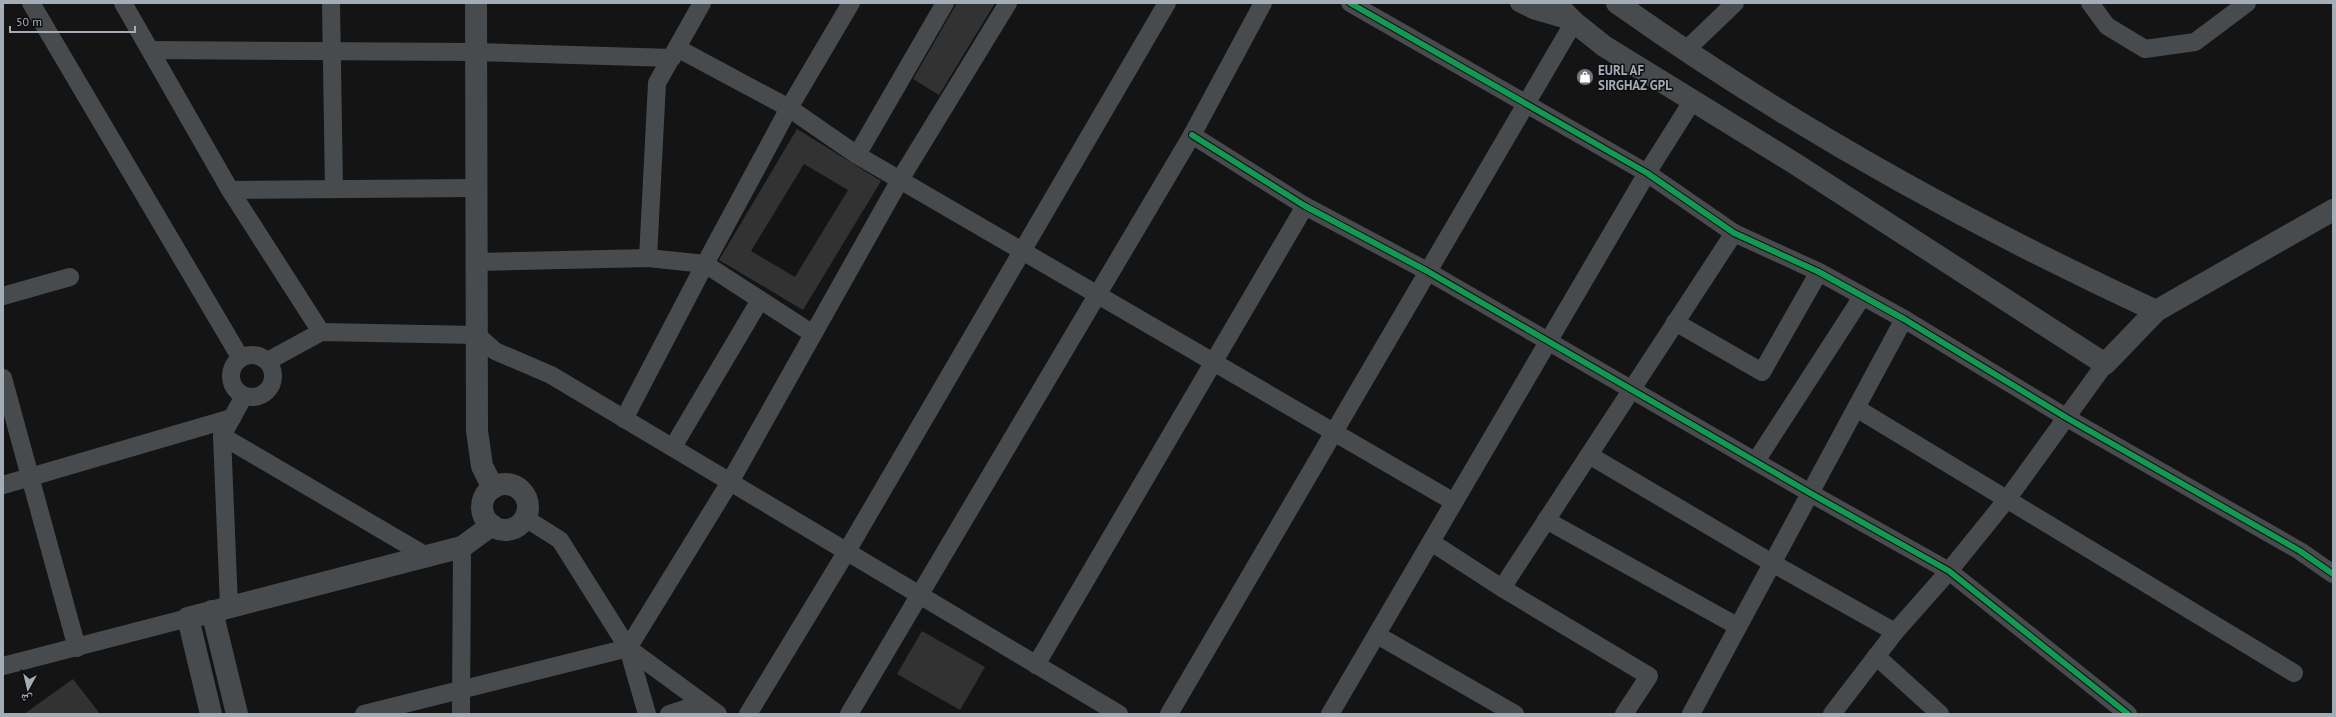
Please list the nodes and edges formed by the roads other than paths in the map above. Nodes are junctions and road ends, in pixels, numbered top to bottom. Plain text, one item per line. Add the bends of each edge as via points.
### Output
1 (31, 3) edge
2 (123, 3) edge
3 (331, 3) edge
4 (476, 3) edge
5 (702, 3) edge
6 (851, 3) edge
7 (945, 3) edge
8 (1008, 3) edge
9 (1167, 3) edge
10 (1263, 3) edge
11 (1350, 3) edge
12 (1519, 3) edge
13 (1556, 3) edge
14 (1617, 3) edge
15 (1735, 3) edge
16 (2090, 3) edge
17 (2247, 3) edge
18 (1574, 22) junction
19 (150, 50) junction
20 (332, 50) junction
21 (1685, 51) junction
22 (476, 52) junction
23 (674, 53) junction
24 (1693, 100) junction
25 (1525, 104) junction
26 (789, 108) junction
27 (1192, 135) junction
28 (857, 154) junction
29 (1647, 173) junction
30 (901, 178) junction
31 (477, 188) junction
32 (334, 189) junction
33 (230, 190) junction
34 (1305, 206) junction
35 (2333, 210) edge
36 (1734, 233) junction
37 (1023, 250) junction
38 (648, 258) junction
39 (477, 262) junction
40 (705, 264) junction
41 (1427, 271) junction
42 (1819, 272) junction
43 (70, 277) dead end
44 (1098, 294) junction
45 (3, 296) edge
46 (1862, 297) junction
47 (760, 300) junction
48 (2156, 311) junction
49 (1904, 318) junction
50 (1675, 322) junction
51 (321, 332) junction
52 (813, 334) junction
53 (477, 335) junction
54 (1548, 341) junction
55 (240, 357) junction
56 (268, 361) junction
57 (1214, 362) junction
58 (2105, 364) junction
59 (3, 378) edge
60 (1632, 388) junction
61 (244, 396) junction
62 (1856, 408) junction
63 (232, 418) junction
64 (2067, 418) junction
65 (624, 419) junction
66 (1334, 432) junction
67 (222, 436) junction
68 (673, 447) junction
69 (1589, 455) junction
70 (1756, 461) junction
71 (30, 477) junction
72 (730, 482) junction
73 (3, 485) edge
74 (493, 488) junction
75 (1810, 493) junction
76 (2008, 498) junction
77 (1454, 502) junction
78 (525, 518) junction
79 (1546, 520) junction
80 (492, 525) junction
81 (1431, 542) junction
82 (462, 547) junction
83 (847, 551) junction
84 (428, 557) junction
85 (1772, 563) junction
86 (1949, 571) junction
87 (2333, 574) edge
88 (1502, 588) junction
89 (920, 595) junction
90 (220, 609) junction
91 (188, 618) junction
92 (1737, 626) junction
93 (1895, 632) junction
94 (1377, 635) junction
95 (77, 648) junction
96 (628, 648) junction
97 (1876, 656) junction
98 (1036, 665) junction
99 (3, 666) edge
100 (2294, 673) dead end
101 (461, 689) junction
102 (703, 703) junction
103 (211, 714) edge
104 (237, 714) edge
105 (364, 714) edge
106 (461, 714) edge
107 (646, 714) edge
108 (669, 714) edge
109 (718, 714) edge
110 (748, 714) edge
111 (849, 714) edge
112 (1119, 714) edge
113 (1169, 714) edge
114 (1330, 714) edge
115 (1515, 714) edge
116 (1624, 714) edge
117 (1691, 714) edge
118 (1832, 714) edge
119 (1940, 714) edge
120 (2128, 714) edge

1 - 55 street
2 - 19 street
3 - 20 street
4 - 22 street
5 - 23 street
6 - 26 street
7 - 28 street
8 - 30 street
9 - 37 street
10 - 27 street
11 - 25 street
12 - 18 street via 1533,10
13 - 18 street
14 - 21 street
15 - 21 street
16 - 17 street via 2108,26 2145,48 2195,42
18 - 24 street via 1604,46
18 - 25 street
19 - 20 street
19 - 33 street
20 - 22 street
20 - 32 street
21 - 48 street via 1814,134 2084,278
22 - 23 street
22 - 31 street
23 - 26 street
23 - 38 street via 657,83
24 - 29 street
24 - 58 street
25 - 29 street
25 - 41 street
26 - 28 street
26 - 40 street
27 - 34 street
27 - 44 street
28 - 30 street
29 - 36 street
29 - 54 street
30 - 37 street
30 - 52 street
31 - 32 street
31 - 39 street
32 - 33 street
33 - 51 street
34 - 41 street
34 - 57 street
35 - 48 street
36 - 42 street
36 - 50 street
37 - 44 street
37 - 83 street
38 - 39 street
38 - 40 street
39 - 53 street
40 - 47 street
40 - 65 street
41 - 54 street
41 - 66 street
42 - 46 street
42 - 50 street via 1762,372
43 - 45 street
44 - 57 street
44 - 89 street
46 - 49 street
46 - 70 street
47 - 52 street
47 - 68 street
48 - 58 street
49 - 62 street
49 - 64 street
50 - 60 street
51 - 53 street
51 - 56 street
52 - 72 street
53 - 65 street via 495,351 552,375
53 - 74 street via 477,431 482,466
54 - 60 street
54 - 77 street
55 - 56 street via 255,354
55 - 61 street via 232,368 231,381
56 - 61 street via 273,374 269,388 258,396
57 - 66 street
57 - 98 street
58 - 64 street
59 - 71 street
60 - 69 street
60 - 70 street
61 - 63 street
62 - 75 street
62 - 76 street
63 - 67 street
63 - 71 street
64 - 76 street
64 - 87 street via 2300,551
65 - 68 street
66 - 77 street
66 - 113 street
67 - 84 street
67 - 90 street
68 - 72 street
69 - 79 street
69 - 85 street
70 - 75 street
71 - 73 street
71 - 95 street
72 - 83 street
72 - 96 street
74 - 78 street via 507,484 520,490 527,503
74 - 80 street via 482,506 486,520
75 - 85 street
75 - 86 street
76 - 86 street
76 - 100 street
77 - 81 street
78 - 80 street via 514,528 506,530
78 - 96 street via 560,540
79 - 88 street
79 - 92 street
80 - 82 street
81 - 88 street
81 - 94 street
82 - 84 street
82 - 101 street
83 - 89 street
83 - 110 street
84 - 90 street
85 - 92 street
85 - 93 street
86 - 93 street
86 - 120 street
88 - 116 street via 1649,676
89 - 98 street
89 - 111 street
90 - 91 street
90 - 104 street
91 - 95 street
91 - 103 street
92 - 117 street
93 - 97 street
94 - 114 street
94 - 115 street
95 - 99 street
96 - 101 street
96 - 102 street
96 - 107 street
97 - 118 street
97 - 119 street
98 - 112 street
101 - 105 street
101 - 106 street
102 - 108 street
102 - 109 street

